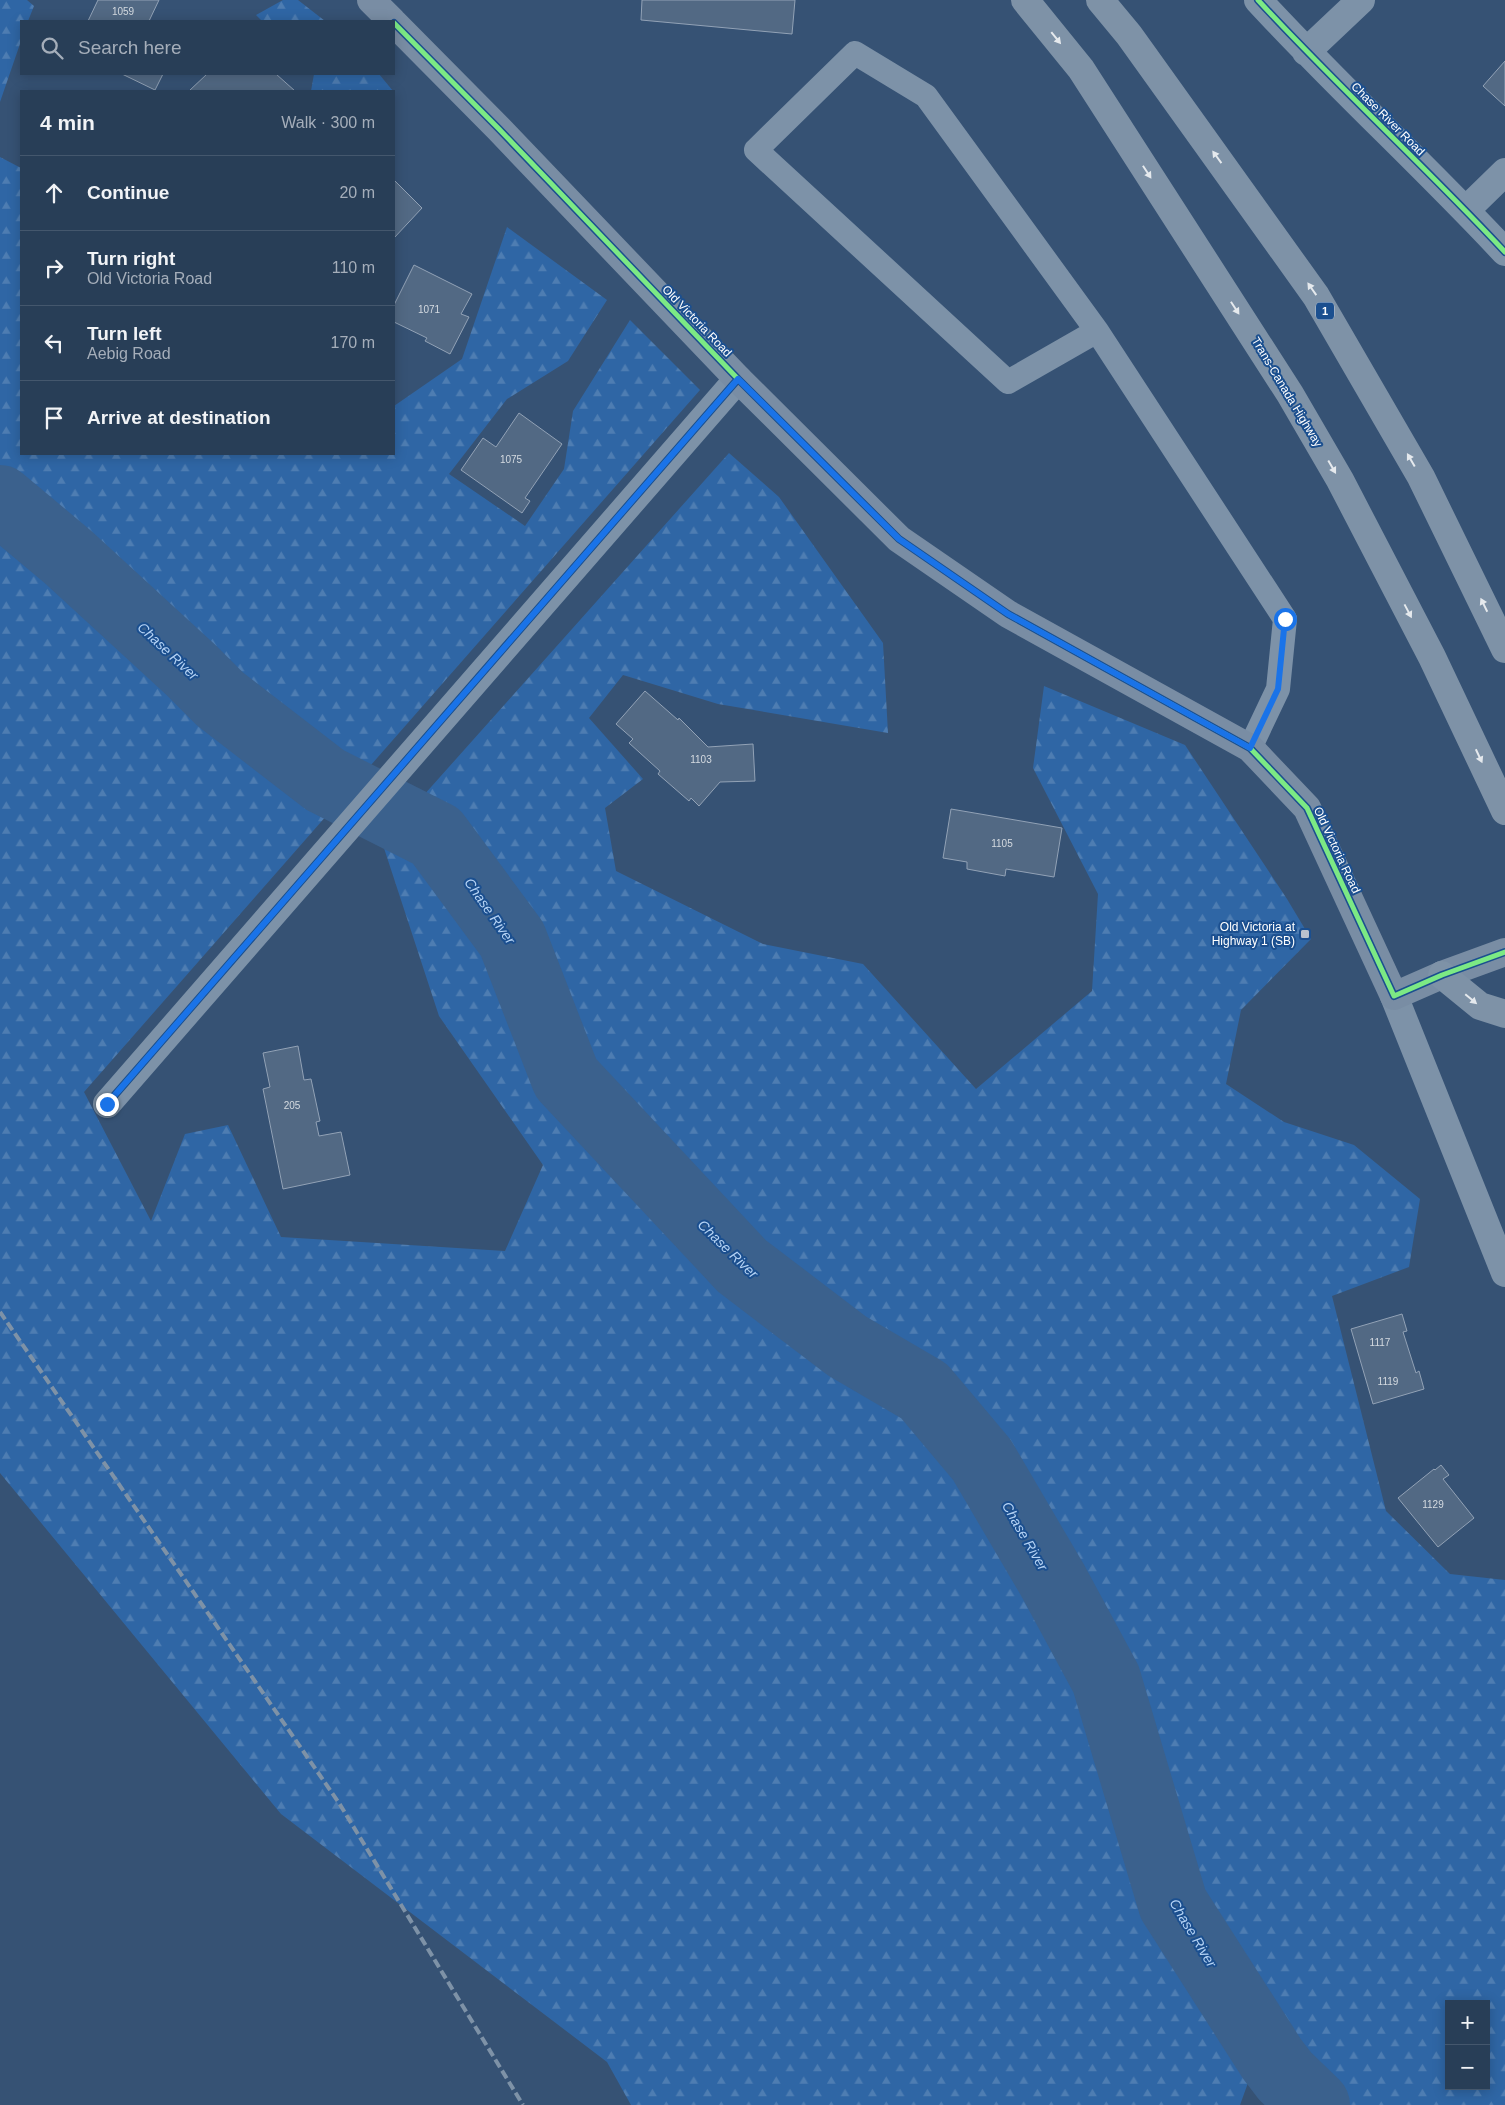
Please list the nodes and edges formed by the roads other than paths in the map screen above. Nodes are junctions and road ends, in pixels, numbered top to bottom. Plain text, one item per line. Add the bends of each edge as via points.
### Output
1 (371, 0) edge
2 (1025, 0) edge
3 (1100, 0) edge
4 (1258, 0) edge
5 (1362, 0) edge
6 (391, 20) edge
7 (395, 24) edge
8 (1306, 52) junction
9 (1505, 172) edge
10 (1466, 210) junction
11 (1505, 252) edge
12 (1097, 331) junction
13 (738, 379) junction
14 (1505, 649) edge
15 (1250, 748) junction
16 (1505, 811) edge
17 (1505, 952) edge
18 (1442, 975) junction
19 (1394, 996) junction
20 (1505, 1014) edge
21 (107, 1104) dead end
22 (1505, 1273) edge

1 - 6 street, Old Victoria Road
2 -> 16 highway, Trans-Canada Highway via 1082,69 1290,394 1340,480 1432,658
14 -> 3 highway, 1 via 1421,477 1316,296 1129,35
4 - 8 street, Chase River Road
5 - 8 street
7 - 13 street, Old Victoria Road via 500,129
8 - 10 street, Chase River Road
9 - 10 street
10 - 11 street, Chase River Road
12 - 12 lane via 926,96 855,53 756,150 1008,382
12 - 15 lane via 1285,619 1278,689
13 - 15 street, Old Victoria Road via 899,539 1008,614
13 - 21 street
15 - 19 street, Old Victoria Road via 1307,808
17 - 18 street
18 - 19 street
18 -> 20 highway via 1480,1006
19 - 22 street, Old Victoria Road

